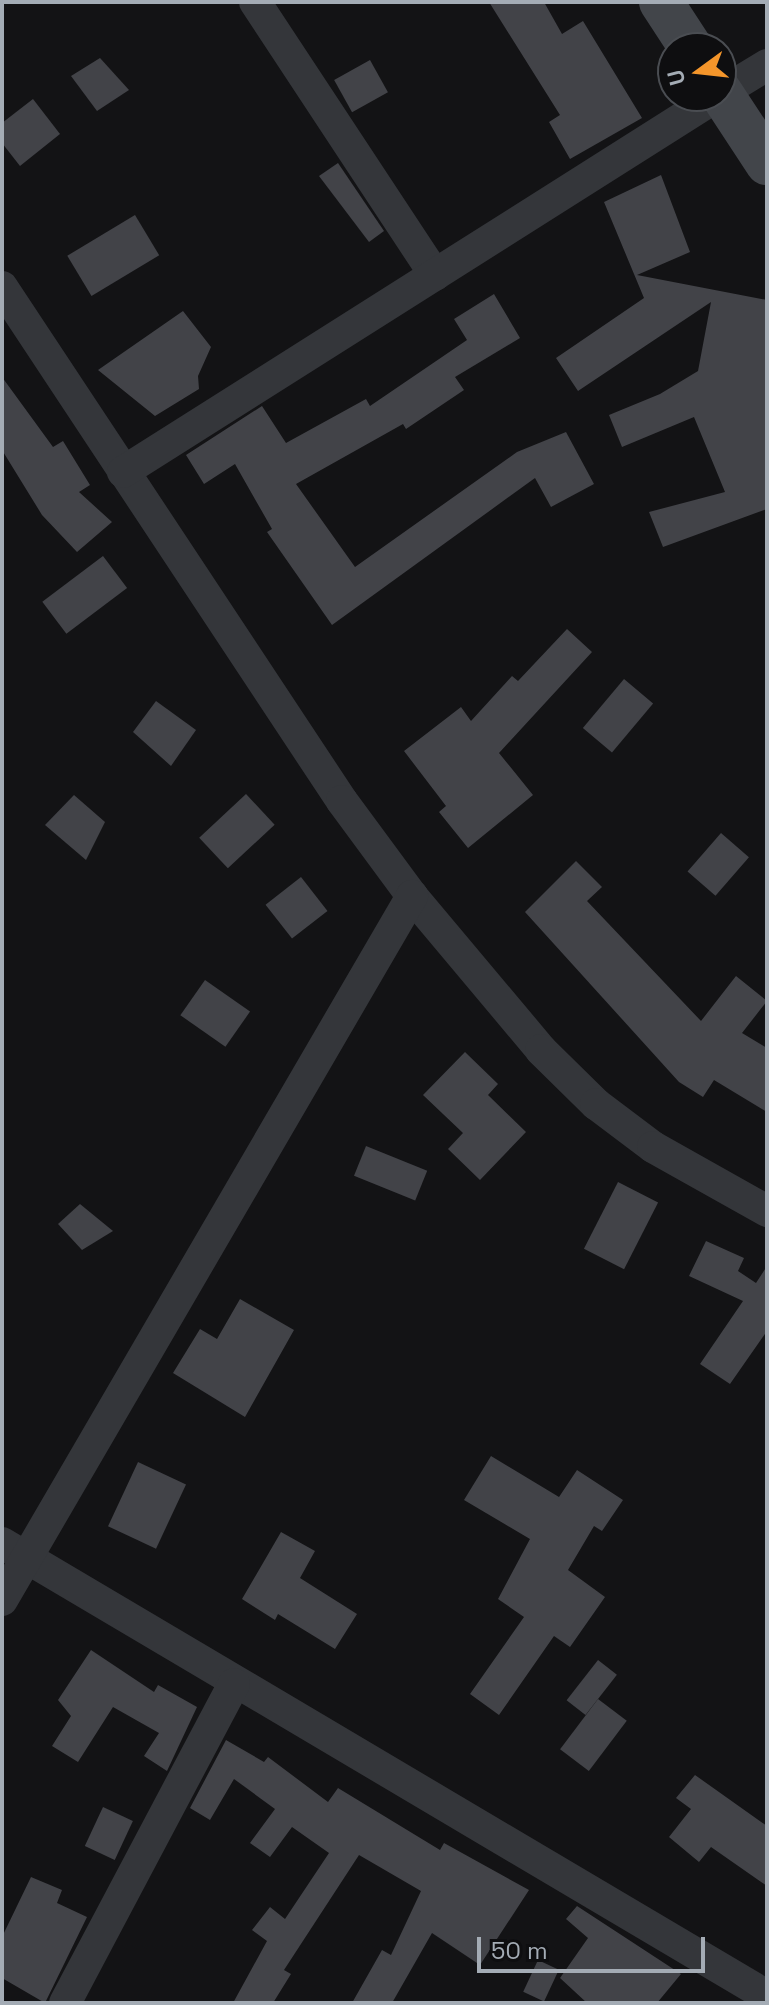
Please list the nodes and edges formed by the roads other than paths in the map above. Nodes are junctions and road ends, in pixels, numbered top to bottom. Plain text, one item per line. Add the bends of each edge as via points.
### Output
1 (255, 2) edge
2 (661, 2) edge
3 (681, 32) edge
4 (767, 65) edge
5 (737, 84) edge
6 (692, 112) edge
7 (732, 112) edge
8 (767, 163) edge
9 (435, 275) junction
10 (2, 287) edge
11 (123, 472) junction
12 (412, 896) junction
13 (767, 1211) edge
14 (14, 1551) edge
15 (2, 1600) edge
16 (234, 1684) junction
17 (767, 1996) edge
18 (65, 2003) edge

1 - 9 street
2 - 3 main road
4 - 5 street
6 - 9 street
7 - 8 main road
9 - 11 street
10 - 11 street
11 - 12 street via 342,801
12 - 13 street via 541,1050 596,1104 653,1147
12 - 14 street
14 - 15 street
14 - 16 street
16 - 17 street
16 - 18 street

